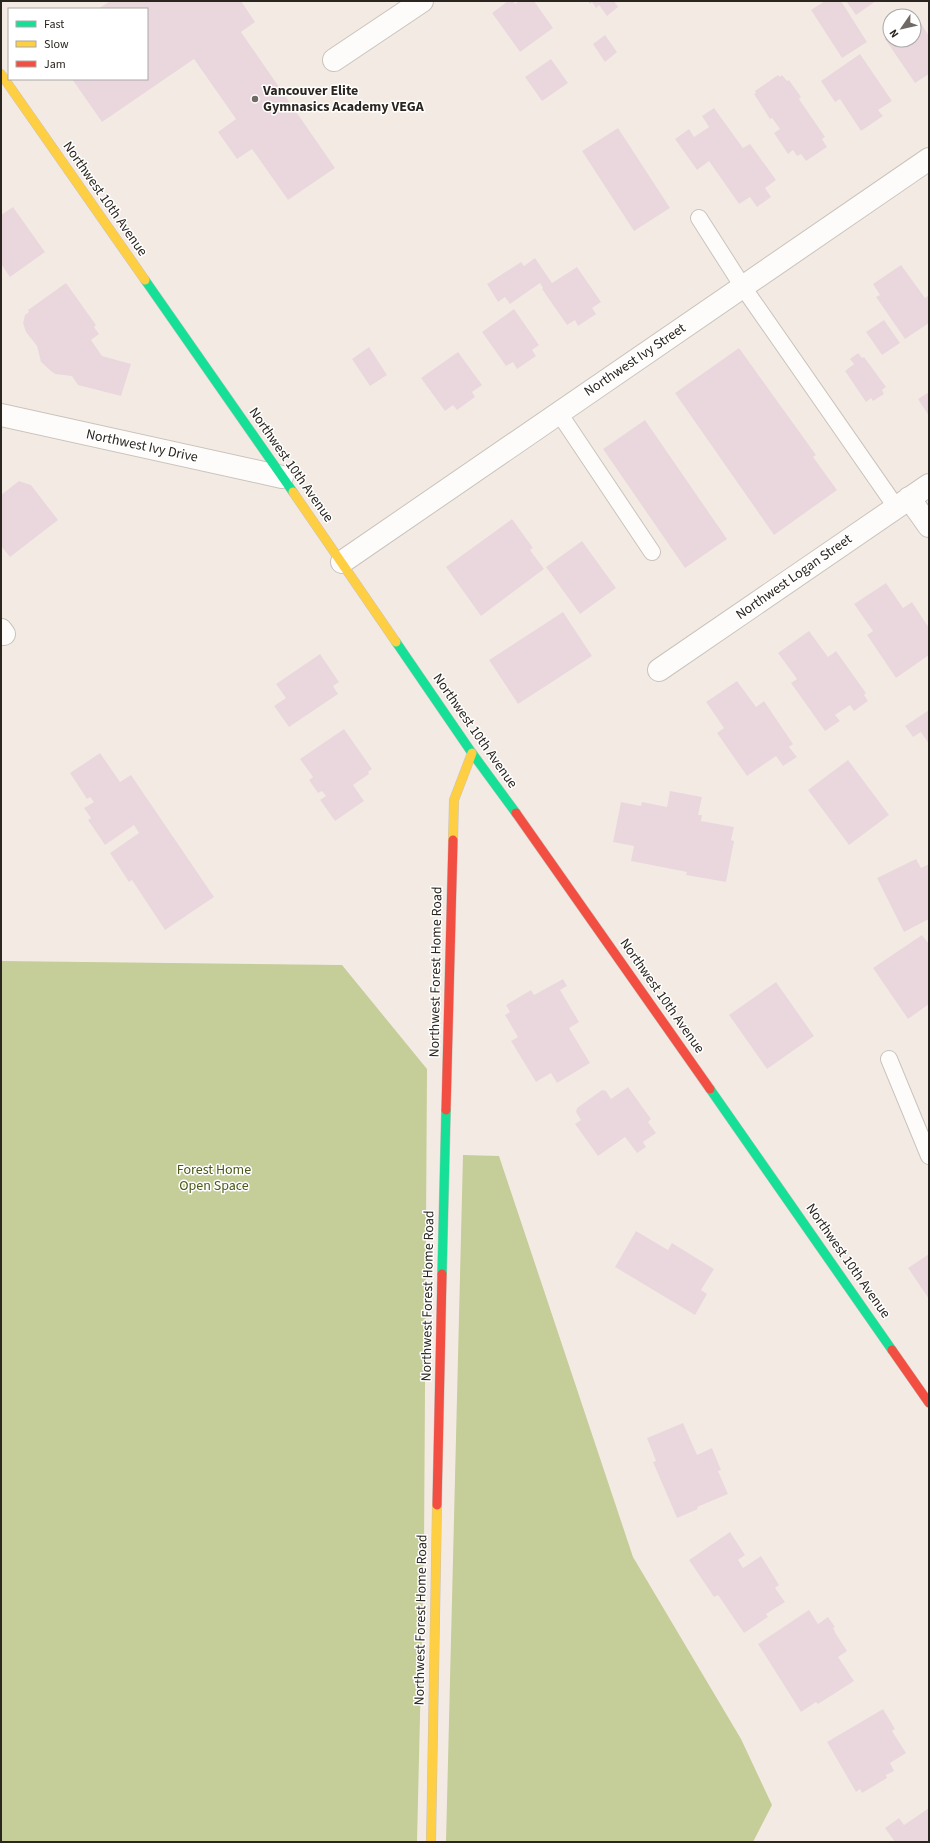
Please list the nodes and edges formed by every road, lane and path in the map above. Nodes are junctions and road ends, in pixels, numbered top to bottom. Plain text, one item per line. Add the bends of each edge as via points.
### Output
1 (422, 1) edge
2 (334, 60) dead end
3 (1, 74) edge
4 (929, 159) edge
5 (699, 218) dead end
6 (743, 287) junction
7 (559, 413) junction
8 (1, 415) edge
9 (282, 476) junction
10 (929, 485) edge
11 (903, 503) junction
12 (929, 526) edge
13 (652, 552) dead end
14 (342, 562) junction
15 (659, 670) dead end
16 (472, 753) junction
17 (889, 1059) dead end
18 (929, 1156) edge
19 (929, 1403) edge
20 (431, 1842) edge

1 - 2 street
3 - 9 street, Northwest 10th Avenue
4 - 6 street, Northwest Ivy Street
5 - 6 lane
6 - 7 street, Northwest Ivy Street
6 - 11 lane
7 - 13 lane
7 - 14 street, Northwest Ivy Street
8 - 9 street, Northwest Ivy Drive
9 - 14 street, Northwest 10th Avenue
10 - 11 street, Northwest Logan Street
11 - 12 street
11 - 15 street, Northwest Logan Street
14 - 16 street, Northwest 10th Avenue
16 - 19 street, Northwest 10th Avenue via 536,840
16 - 20 street, Northwest Forest Home Road via 454,800
17 - 18 lane

